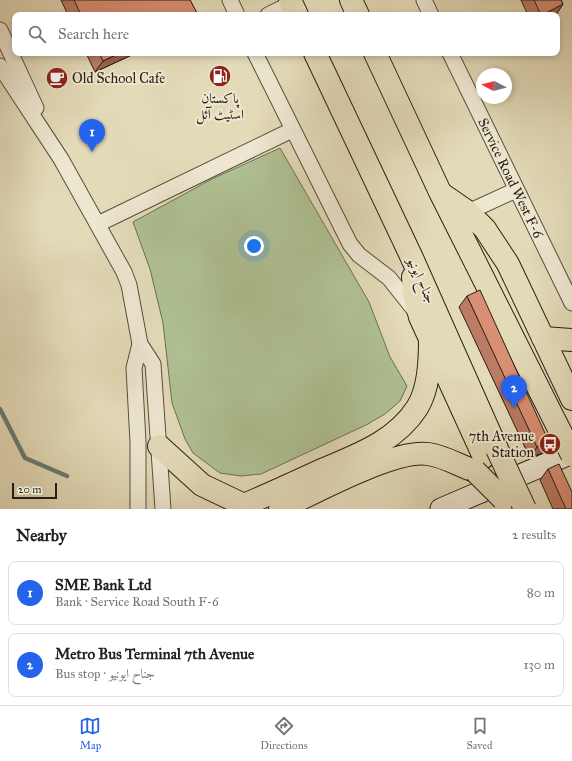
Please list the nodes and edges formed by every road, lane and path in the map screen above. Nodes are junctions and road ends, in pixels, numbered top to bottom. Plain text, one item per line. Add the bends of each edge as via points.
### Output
1 (230, 0) edge
2 (351, 0) edge
3 (424, 0) edge
4 (293, 6) edge
5 (236, 12) edge
6 (276, 12) edge
7 (357, 12) edge
8 (430, 12) edge
9 (0, 30) edge
10 (12, 55) edge
11 (12, 56) edge
12 (256, 56) edge
13 (316, 56) edge
14 (376, 56) edge
15 (451, 56) edge
16 (0, 66) edge
17 (292, 130) junction
18 (61, 159) junction
19 (516, 190) junction
20 (440, 192) junction
21 (468, 212) junction
22 (98, 224) junction
23 (412, 258) junction
24 (572, 303) edge
25 (420, 318) junction
26 (543, 338) junction
27 (430, 340) junction
28 (572, 340) edge
29 (140, 344) junction
30 (572, 399) edge
31 (160, 446) junction
32 (572, 454) edge
33 (485, 459) junction
34 (506, 504) edge
35 (238, 507) edge
36 (138, 509) edge
37 (163, 509) edge
38 (280, 509) edge
39 (441, 509) edge
40 (525, 509) edge

1 - 5 street
2 - 7 main road
3 - 8 street
4 - 6 street
9 - 10 street
11 - 18 street
12 - 17 street
13 - 23 main road, جناح ایونیو
14 - 20 main road
15 - 19 street, Service Road West F-6
16 - 18 street
17 - 22 street
17 - 25 street via 350,244 359,255 389,278
18 - 22 street
19 - 21 street
19 - 24 street, Service Road West F-6
20 - 21 main road
20 - 32 main road, bridge
21 - 26 main road via 485,229 508,264
22 - 29 street via 129,285
23 - 25 main road via 414,292
23 - 33 main road, جناح ایونیو
25 - 27 main road
26 - 28 main road
26 - 30 main road
27 - 33 main road
27 - 35 main road via 430,363 423,394 417,408 400,428 373,448
29 - 31 street via 153,364
29 - 36 street via 134,368
31 - 35 main road via 202,485
31 - 37 street
32 - 39 main road
33 - 34 main road, bridge
33 - 38 main road via 409,454 382,463
33 - 40 main road, جناح ایونیو, bridge

